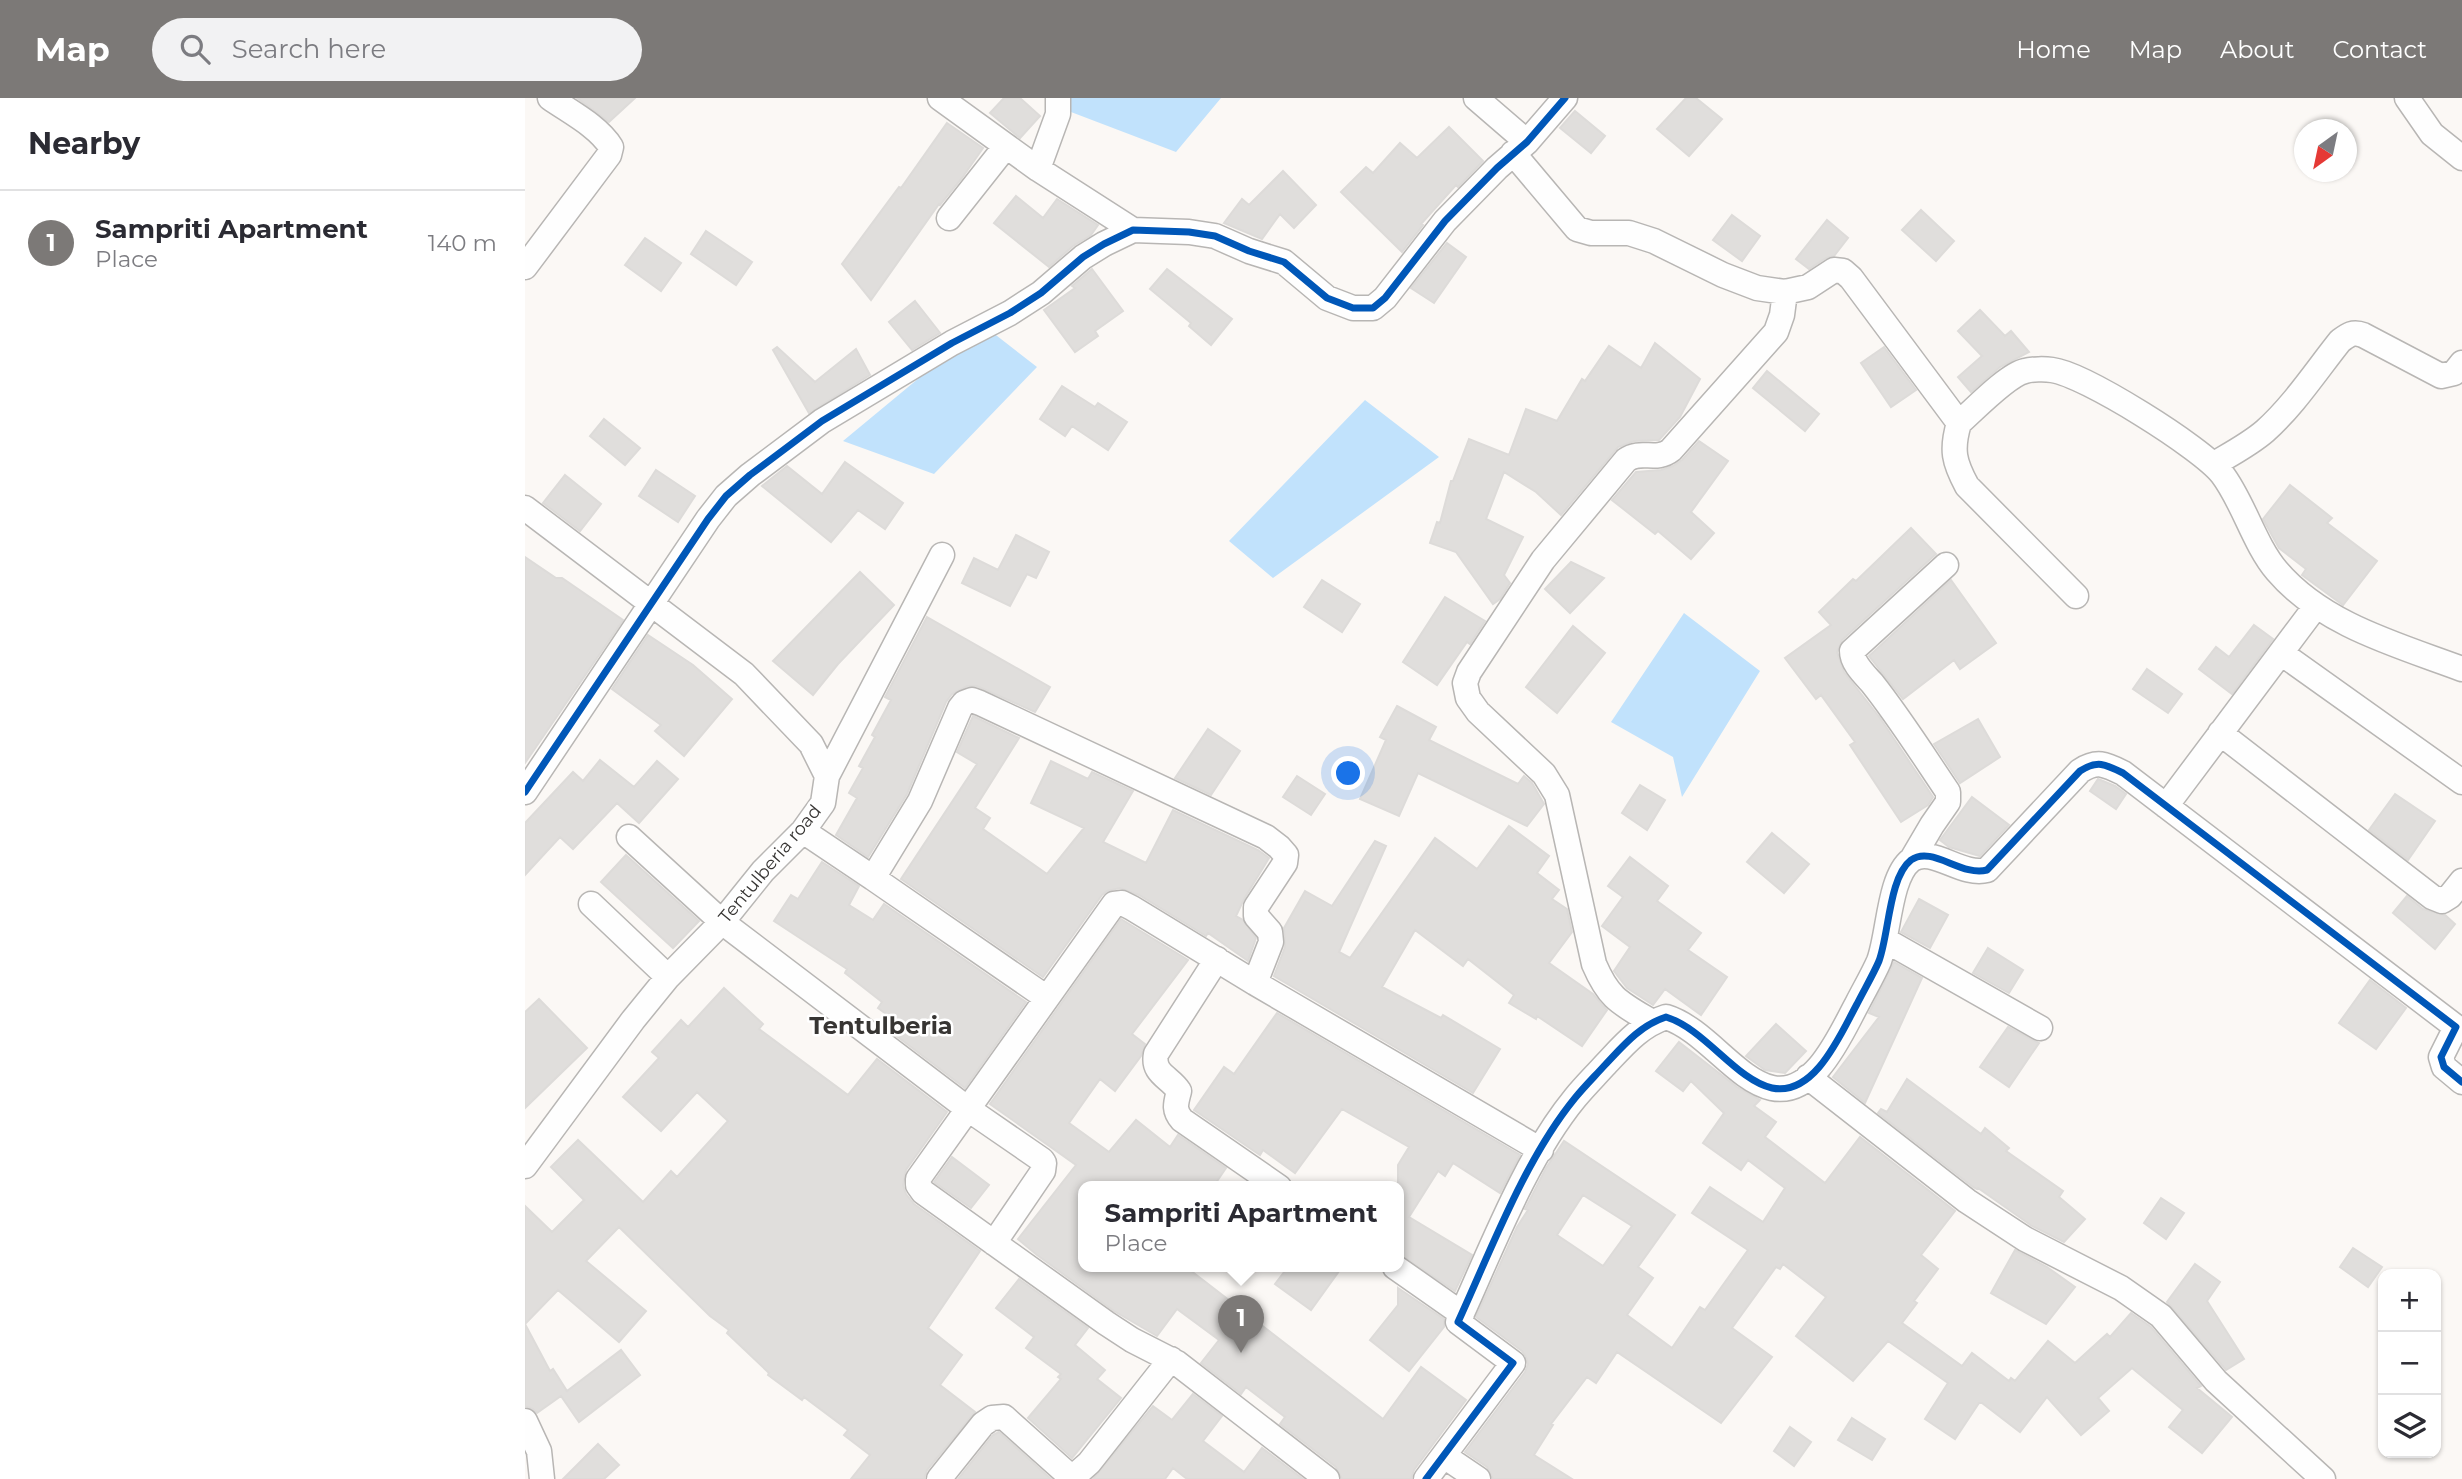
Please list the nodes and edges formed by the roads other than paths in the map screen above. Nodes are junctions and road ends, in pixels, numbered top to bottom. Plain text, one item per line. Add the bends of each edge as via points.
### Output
1 (550, 98) edge
2 (940, 98) edge
3 (1058, 98) edge
4 (1476, 98) edge
5 (1565, 98) edge
6 (2407, 98) edge
7 (1006, 146) junction
8 (1520, 147) junction
9 (2462, 158) edge
10 (1038, 170) junction
11 (949, 218) dead end
12 (1133, 230) junction
13 (525, 267) edge
14 (1785, 292) junction
15 (2462, 363) edge
16 (1959, 423) junction
17 (2214, 464) junction
18 (525, 508) edge
19 (941, 555) dead end
20 (1946, 565) dead end
21 (2076, 596) dead end
22 (653, 604) junction
23 (2316, 606) junction
24 (2281, 653) junction
25 (2462, 669) edge
26 (2221, 733) junction
27 (827, 776) junction
28 (2462, 782) edge
29 (525, 792) edge
30 (2165, 806) junction
31 (803, 831) junction
32 (629, 837) dead end
33 (1912, 859) junction
34 (873, 878) junction
35 (2462, 881) edge
36 (591, 904) dead end
37 (722, 922) junction
38 (1885, 940) junction
39 (1217, 959) junction
40 (668, 977) junction
41 (1255, 983) junction
42 (1047, 998) junction
43 (1652, 1022) junction
44 (2040, 1028) dead end
45 (1808, 1077) junction
46 (2462, 1082) edge
47 (968, 1109) junction
48 (1541, 1150) junction
49 (525, 1166) edge
50 (1270, 1181) edge
51 (994, 1243) junction
52 (1402, 1272) edge
53 (1462, 1314) junction
54 (1171, 1359) junction
55 (525, 1421) edge
56 (1444, 1456) junction
57 (542, 1479) edge
58 (939, 1479) edge
59 (1327, 1479) edge
60 (1426, 1479) edge
61 (1478, 1479) edge
62 (2323, 1479) edge

1 - 13 street via 611,147
2 - 7 street
3 - 10 street via 1058,114
4 - 8 street
5 - 8 street
6 - 9 street via 2432,134
7 - 10 street
7 - 11 street
8 - 12 street via 1445,221 1373,308 1353,308 1327,298 1284,262 1215,236
8 - 14 street via 1577,229 1629,233 1757,288
10 - 12 street
12 - 22 street via 1083,257 1010,313 952,343 782,449 726,496
14 - 16 street via 1808,287 1834,270 1843,271
14 - 43 street via 1776,332 1671,450 1658,457 1641,454 1626,460 1543,560 1465,684 1478,712 1544,774 1557,795 1594,964 1618,1002
15 - 17 street via 2454,373 2441,376 2363,335 2349,334 2265,431
16 - 17 street via 2024,371 2053,370 2089,383
16 - 21 street via 1953,444 1957,468 1967,486
17 - 23 street via 2276,570
18 - 22 street
19 - 27 street, Tentulberia road
20 - 33 street via 1852,650 1857,665 1948,792 1948,802
22 - 27 street via 744,674 779,708 811,744
22 - 29 street
23 - 24 street
23 - 25 street via 2347,624
24 - 26 street
24 - 28 street
26 - 30 street
26 - 35 street via 2432,897 2442,901
27 - 31 street, Tentulberia road via 823,803
30 - 33 street via 2123,773 2108,765 2092,764 2080,771 1987,870 1971,872 1928,855
30 - 46 street via 2456,1027 2441,1057 2444,1067
31 - 34 street
31 - 37 street, Tentulberia road
32 - 37 street
33 - 38 street via 1900,874
34 - 41 street via 920,801 960,708 972,700 1279,847 1286,863 1257,907 1256,916 1270,932 1272,942
34 - 42 street
36 - 40 street
37 - 40 street, Tentulberia road
37 - 47 street
38 - 44 street
38 - 45 street via 1829,1057
39 - 41 street
39 - 42 street via 1132,908 1114,904
39 - 50 street via 1156,1054 1156,1067 1179,1091 1175,1107 1182,1120
40 - 49 street, Tentulberia road
41 - 48 street
42 - 47 street
43 - 45 street via 1666,1017 1682,1022 1758,1083 1774,1088 1794,1086
43 - 48 street via 1626,1042 1574,1100
45 - 62 street via 1967,1201 2025,1239 2121,1288 2161,1316 2216,1381
47 - 51 street via 918,1185
47 - 51 street via 1044,1163
48 - 53 street
51 - 54 street via 1106,1324
52 - 53 street
53 - 56 street via 1458,1322 1513,1363
54 - 58 street via 1072,1478 1004,1417 983,1424
54 - 59 street
55 - 57 street via 539,1451
56 - 60 street
56 - 61 street

